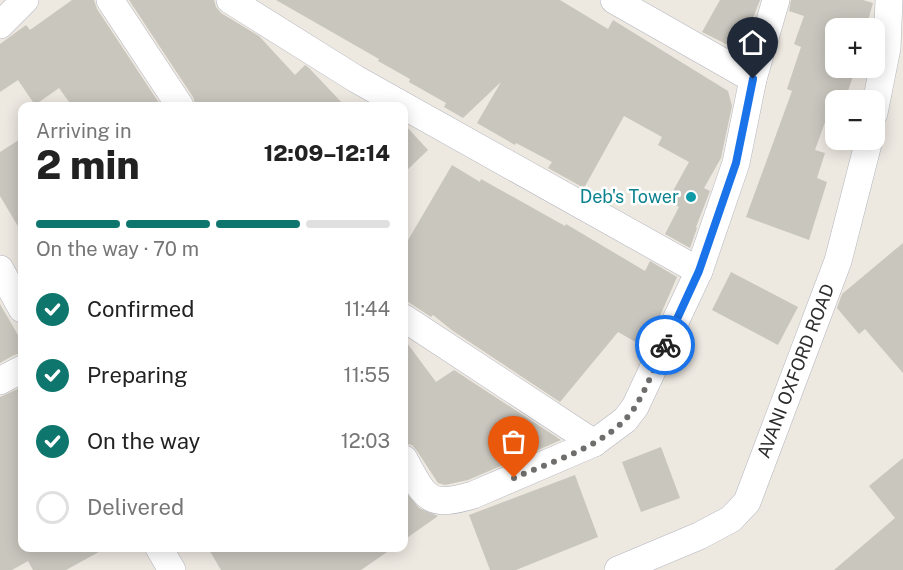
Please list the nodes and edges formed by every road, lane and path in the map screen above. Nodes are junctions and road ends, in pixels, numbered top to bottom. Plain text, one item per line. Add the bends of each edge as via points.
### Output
1 (110, 0) edge
2 (230, 0) edge
3 (614, 0) edge
4 (776, 0) edge
5 (889, 0) edge
6 (753, 79) junction
7 (879, 90) edge
8 (177, 102) edge
9 (397, 102) edge
10 (408, 108) edge
11 (866, 150) edge
12 (0, 269) edge
13 (699, 271) junction
14 (18, 302) edge
15 (408, 321) edge
16 (18, 371) edge
17 (0, 381) edge
18 (594, 443) junction
19 (408, 466) edge
20 (161, 552) edge
21 (664, 562) edge
22 (172, 570) edge
23 (618, 570) edge

1 - 8 street
2 - 9 street
3 - 6 street
4 - 6 street
5 - 7 street via 887,48
6 - 13 street via 736,163
10 - 13 street
11 - 21 street, AVANI OXFORD ROAD via 838,261 747,502 731,519
12 - 14 street
13 - 18 street via 635,407 625,420
15 - 18 street
16 - 17 street
18 - 19 street via 473,495 442,502 433,500 421,489
20 - 22 street
21 - 23 street, AVANI OXFORD ROAD

